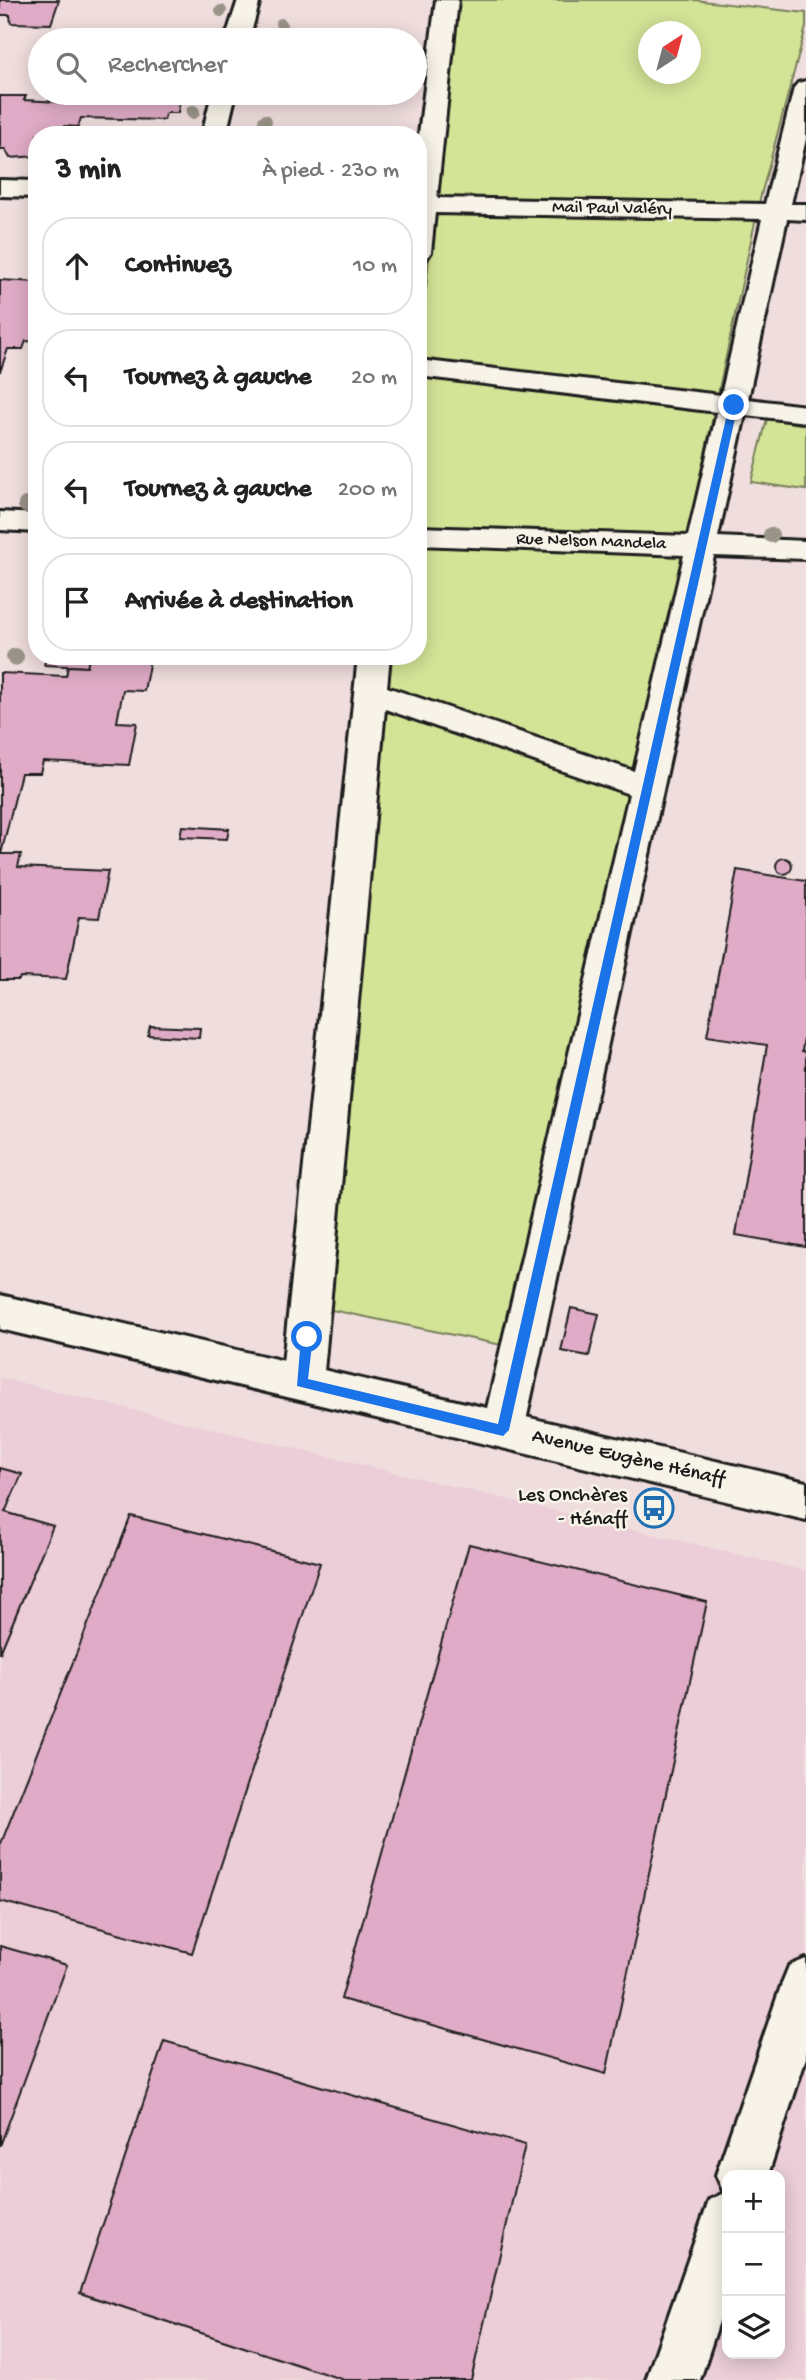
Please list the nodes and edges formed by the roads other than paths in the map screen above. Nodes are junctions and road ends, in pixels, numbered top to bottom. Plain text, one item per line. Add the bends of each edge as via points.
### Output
1 (249, 0) edge
2 (447, 0) edge
3 (241, 28) edge
4 (427, 62) edge
5 (440, 63) junction
6 (806, 88) edge
7 (221, 105) edge
8 (216, 126) edge
9 (427, 160) edge
10 (0, 188) edge
11 (28, 189) edge
12 (427, 205) edge
13 (791, 212) edge
14 (427, 369) edge
15 (734, 405) junction
16 (806, 414) edge
17 (0, 521) edge
18 (28, 523) edge
19 (427, 536) edge
20 (702, 546) junction
21 (806, 550) edge
22 (373, 665) edge
23 (370, 693) junction
24 (648, 788) junction
25 (0, 1312) edge
26 (302, 1382) junction
27 (503, 1430) junction
28 (806, 1501) edge
29 (806, 1983) edge
30 (743, 2170) edge
31 (722, 2233) edge
32 (673, 2380) edge

1 - 3 street
2 - 5 street
4 - 5 street
5 - 9 street
6 - 13 street
7 - 8 street
10 - 11 street
12 - 13 street, Mail Paul Valéry
13 - 15 street
14 - 15 street
15 - 16 street
15 - 20 street
17 - 18 street
19 - 20 street, Rue Nelson Mandela
20 - 21 street, Rue Nelson Mandela
20 - 24 street
22 - 23 street
23 - 24 street
23 - 26 street
24 - 27 street
25 - 26 street, Avenue Eugène Hénaff
26 - 27 street, Avenue Eugène Hénaff
27 - 28 street, Avenue Eugène Hénaff
29 - 30 street
31 - 32 street

